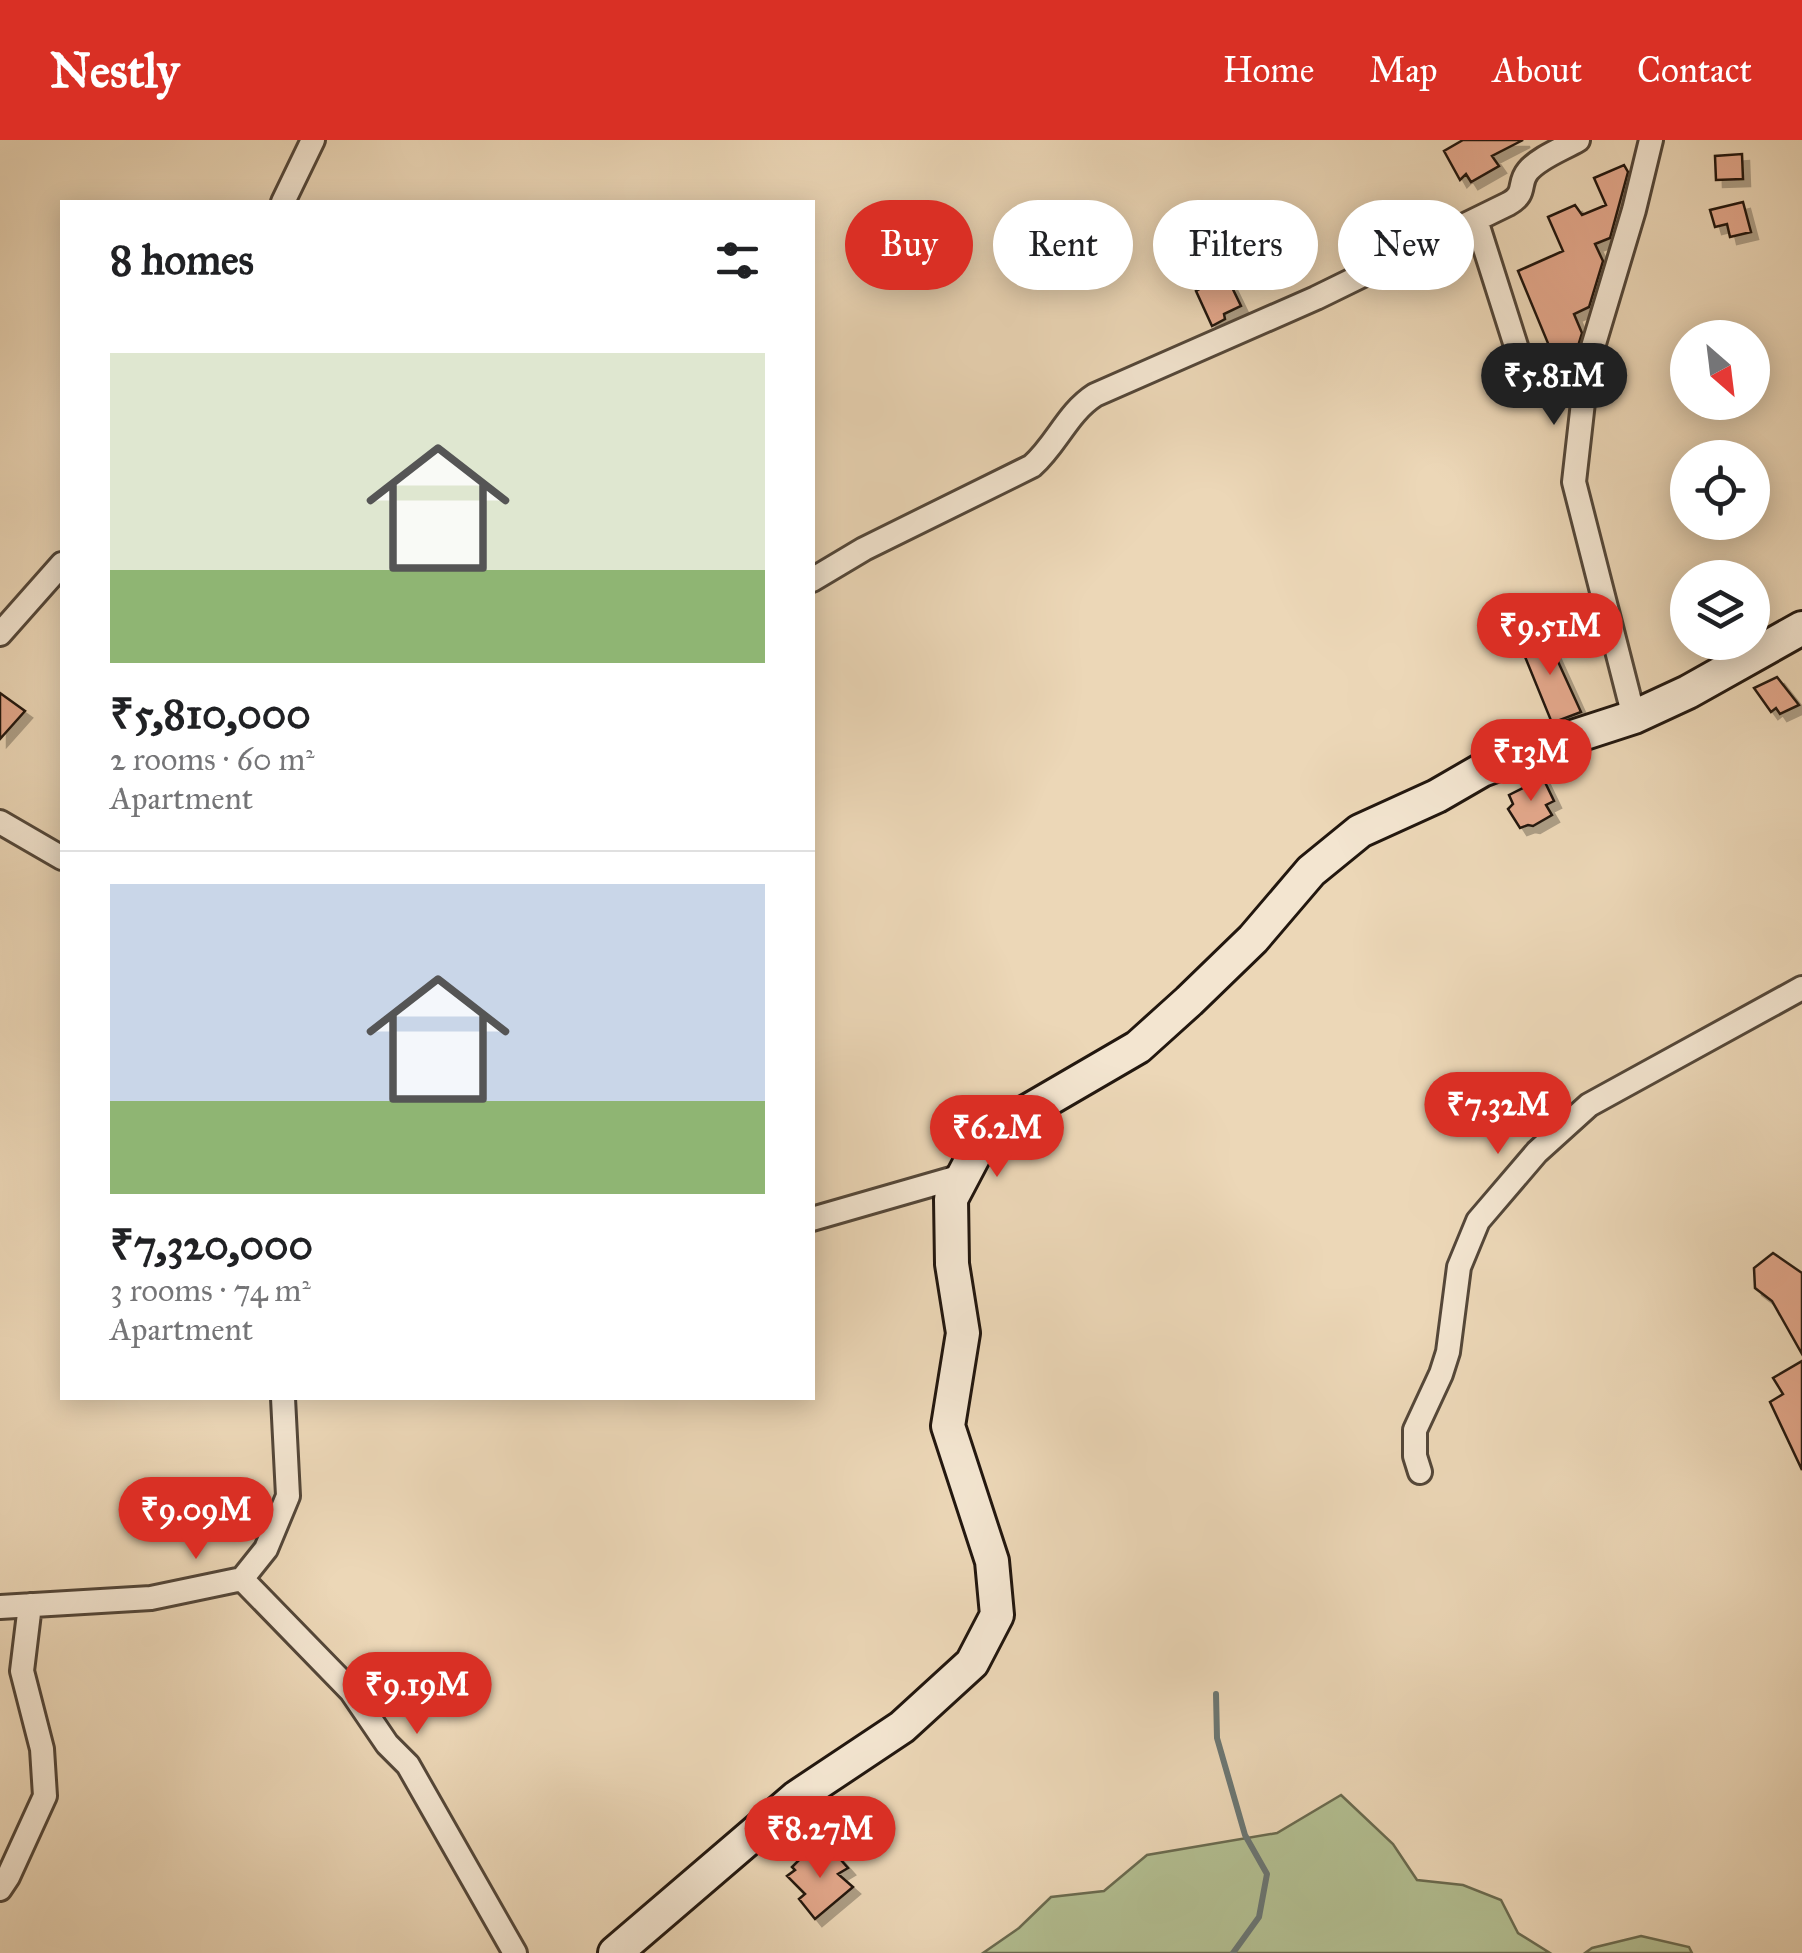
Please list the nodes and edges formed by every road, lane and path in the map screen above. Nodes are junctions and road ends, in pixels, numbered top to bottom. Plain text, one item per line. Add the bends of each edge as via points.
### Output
1 (313, 140) edge
2 (1578, 140) edge
3 (1651, 140) edge
4 (284, 200) edge
5 (1476, 220) junction
6 (1587, 367) junction
7 (60, 566) edge
8 (815, 578) edge
9 (1802, 628) edge
10 (0, 634) edge
11 (1634, 717) junction
12 (0, 822) edge
13 (60, 857) edge
14 (1802, 988) edge
15 (965, 1175) junction
16 (815, 1218) edge
17 (282, 1400) edge
18 (1420, 1472) dead end
19 (242, 1580) junction
20 (30, 1605) junction
21 (0, 1607) edge
22 (0, 1889) edge
23 (515, 1953) edge
24 (615, 1953) edge

1 - 4 street
2 - 5 street via 1533,166 1518,199
3 - 6 street
5 - 6 street via 1523,368
5 - 8 street via 1094,394 1032,466
6 - 11 street via 1574,482
7 - 10 street
9 - 11 main road
11 - 15 main road via 1482,770 1360,832 1311,871 1253,939 1138,1047 980,1144
12 - 13 street
14 - 18 street via 1589,1105 1537,1152 1478,1221 1459,1266 1444,1363 1415,1430
15 - 16 street
15 - 24 main road via 951,1199 963,1333 948,1426 992,1561 998,1615 972,1663 902,1726 796,1796
17 - 19 street via 288,1496 266,1550
19 - 20 street via 151,1598
19 - 23 street via 352,1691 408,1766
20 - 21 street
20 - 22 street via 22,1670 42,1749 45,1796

